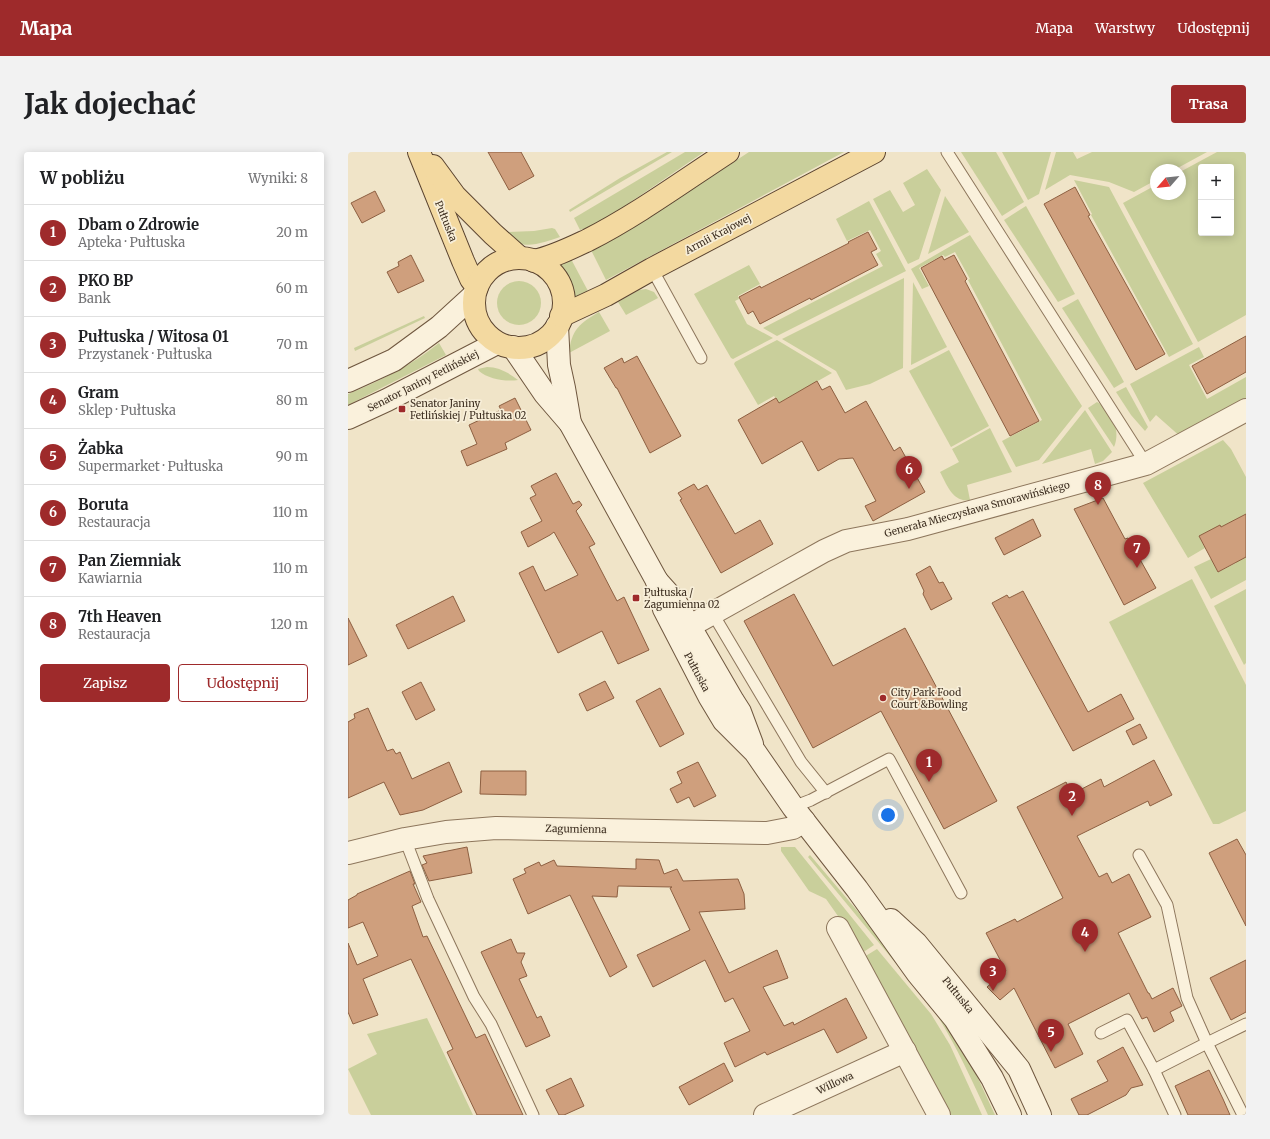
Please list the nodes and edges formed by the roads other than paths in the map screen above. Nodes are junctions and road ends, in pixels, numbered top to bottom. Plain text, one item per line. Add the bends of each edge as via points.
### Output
1 (419, 152) edge
2 (423, 152) edge
3 (728, 152) edge
4 (947, 152) edge
5 (871, 153) edge
6 (527, 260) junction
7 (652, 269) junction
8 (476, 291) junction
9 (559, 321) junction
10 (505, 345) junction
11 (701, 358) dead end
12 (348, 381) edge
13 (1246, 410) edge
14 (348, 418) edge
15 (570, 423) junction
16 (1146, 464) junction
17 (657, 581) junction
18 (713, 614) junction
19 (690, 626) junction
20 (755, 752) junction
21 (826, 793) junction
22 (798, 814) junction
23 (405, 839) junction
24 (348, 853) edge
25 (1140, 855) dead end
26 (858, 889) junction
27 (961, 892) dead end
28 (838, 928) dead end
29 (1246, 1024) edge
30 (1101, 1033) dead end
31 (1207, 1043) junction
32 (904, 1051) junction
33 (1154, 1070) junction
34 (533, 1115) edge
35 (765, 1115) edge
36 (939, 1115) edge
37 (1010, 1115) edge
38 (1040, 1115) edge
39 (1175, 1115) edge
40 (1243, 1115) edge

1 - 8 main road, Pułtuska
2 - 6 main road, Pułtuska via 454,196 493,234
3 - 6 main road via 608,230 544,259
4 - 16 lane
5 - 7 main road, Armii Krajowej
6 - 8 main road via 509,259 489,269
6 - 9 main road via 544,266 558,283 563,305
7 - 9 main road, Armii Krajowej
7 - 11 lane
8 - 10 main road via 474,306 478,322 488,336
8 - 12 main road via 439,328 394,360
9 - 10 main road via 547,337 534,345 524,348
9 - 15 main road, Pułtuska via 559,365
10 - 14 main road, Senator Janiny Fetlińskiej
10 - 15 main road, Pułtuska
13 - 16 main road, Generała Mieczysława Smorawińskiego
15 - 17 main road, Pułtuska
16 - 18 main road, Generała Mieczysława Smorawińskiego via 908,529 846,541
17 - 19 main road, Pułtuska via 675,601
17 - 20 main road, Pułtuska via 664,608 709,696 724,721
18 - 19 main road, Generała Mieczysława Smorawińskiego
18 - 21 lane via 801,762
19 - 20 main road, Pułtuska via 740,712
20 - 22 main road, Pułtuska
21 - 22 lane
21 - 27 lane via 889,759
22 - 23 main road, Zagumienna via 794,828 767,833 496,828 446,832
22 - 26 main road, Pułtuska
23 - 24 main road, Zagumienna
23 - 34 lane via 428,899 474,997 491,1024
25 - 31 lane via 1167,906 1186,998
26 - 37 main road, Pułtuska via 918,974 955,1020 992,1078
26 - 38 main road, Pułtuska via 916,943 1019,1069
28 - 32 main road
29 - 31 lane
30 - 33 lane via 1127,1020
31 - 33 lane
31 - 40 lane
32 - 35 main road, Willowa
32 - 36 main road
33 - 39 lane

